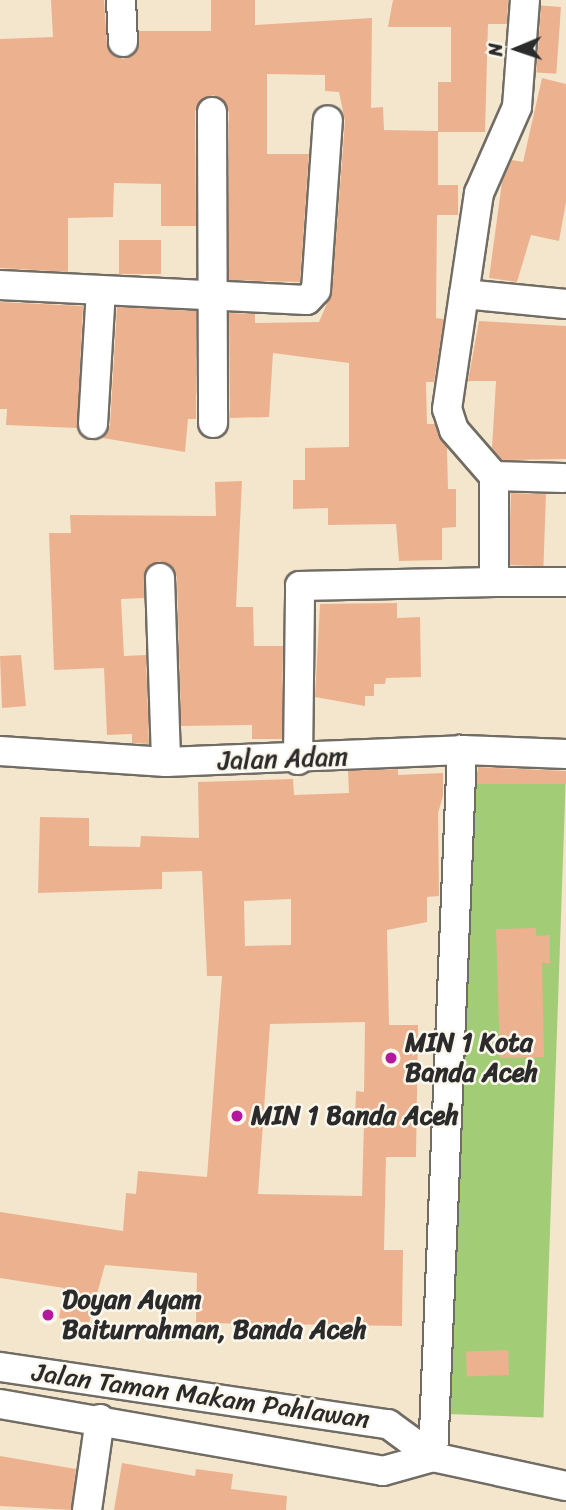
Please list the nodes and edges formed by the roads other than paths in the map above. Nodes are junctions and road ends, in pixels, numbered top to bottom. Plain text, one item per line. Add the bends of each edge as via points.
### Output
1 (121, 0) edge
2 (525, 0) edge
3 (123, 43) dead end
4 (212, 113) dead end
5 (328, 120) dead end
6 (0, 285) edge
7 (101, 291) junction
8 (464, 294) junction
9 (214, 300) junction
10 (566, 304) edge
11 (213, 423) dead end
12 (93, 424) dead end
13 (494, 476) junction
14 (563, 478) dead end
15 (160, 578) dead end
16 (494, 582) junction
17 (566, 582) edge
18 (462, 750) junction
19 (0, 751) edge
20 (566, 754) edge
21 (298, 760) junction
22 (166, 762) junction
23 (0, 1367) edge
24 (0, 1404) edge
25 (100, 1419) junction
26 (433, 1457) junction
27 (566, 1486) edge
28 (86, 1510) edge

1 - 3 street
2 - 8 street via 517,107 479,193
4 - 9 street
5 - 9 street via 313,297 300,302
6 - 7 street
7 - 9 street
7 - 12 street
8 - 10 street
8 - 13 street via 449,420
9 - 11 street
13 - 14 street
13 - 16 street
15 - 22 street
16 - 17 street
16 - 21 street via 300,586
18 - 20 street, Jalan Adam
18 - 21 street, Jalan Adam
18 - 26 street
19 - 22 street, Jalan Adam
21 - 22 street, Jalan Adam
23 - 26 street, Jalan Taman Makam Pahlawan via 388,1424
24 - 25 street
25 - 26 street, Jalan Taman Makam Pahlawan via 383,1471
25 - 28 street
26 - 27 street, Jalan Taman Makam Pahlawan

